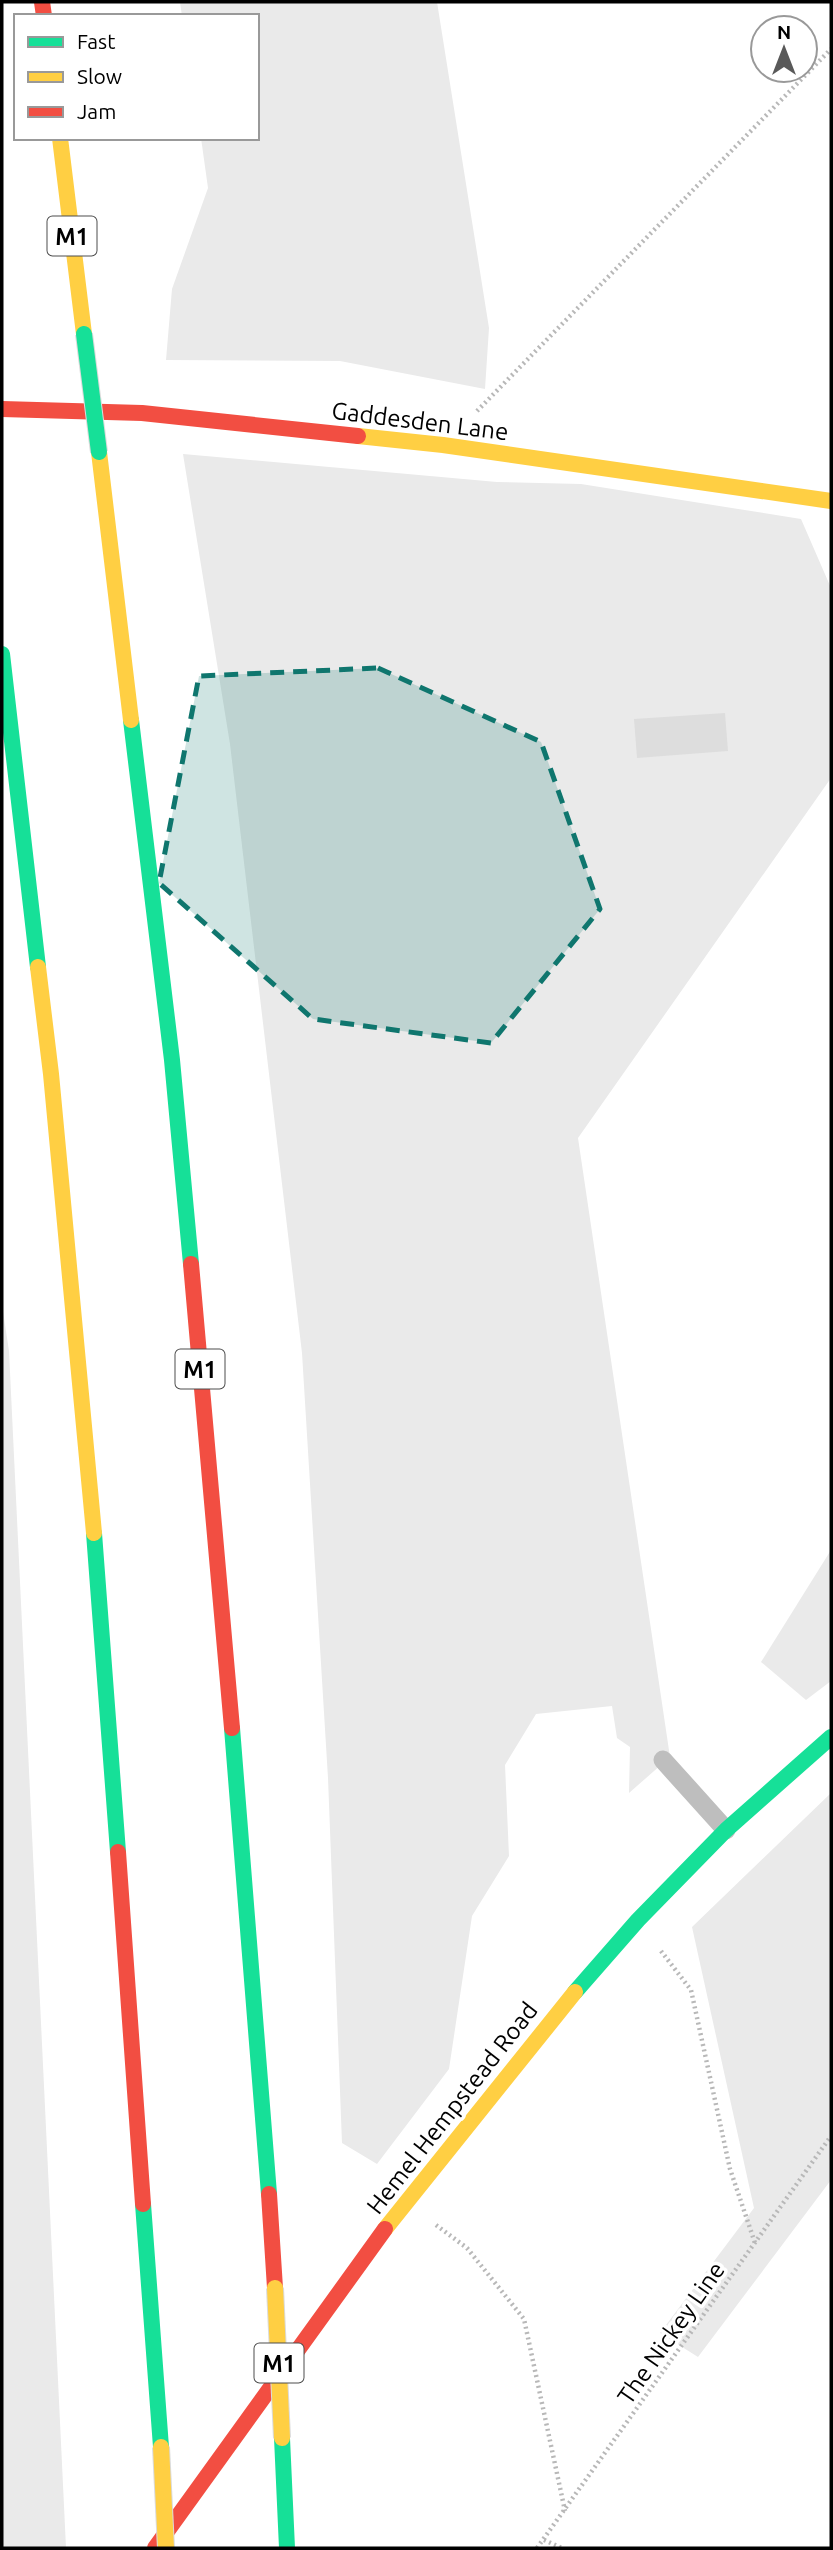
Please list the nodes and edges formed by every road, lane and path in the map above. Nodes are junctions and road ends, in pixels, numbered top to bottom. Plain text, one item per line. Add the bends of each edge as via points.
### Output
1 (831, 49) edge
2 (60, 140) edge
3 (2, 409) edge
4 (443, 444) junction
5 (831, 501) edge
6 (2, 654) edge
7 (831, 1737) edge
8 (663, 1760) dead end
9 (726, 1830) junction
10 (638, 1920) junction
11 (831, 2136) edge
12 (404, 2202) junction
13 (755, 2244) junction
14 (565, 2511) junction
15 (544, 2540) junction
16 (155, 2548) edge
17 (166, 2548) edge
18 (287, 2548) edge
19 (537, 2548) edge
20 (562, 2548) edge

1 - 4 path
2 - 18 main road, M1, bridge via 173,1074 258,2038
3 - 4 main road, Gaddesden Lane via 142,413
4 - 5 main road, Gaddesden Lane
6 - 17 main road, bridge via 51,1074 96,1546
7 - 9 main road, Hemel Hempstead Road
8 - 9 lane
9 - 10 main road, Hemel Hempstead Road
10 - 12 main road, Hemel Hempstead Road via 557,2012
10 - 13 path via 691,1990 730,2169
11 - 13 path, The Nickey Line
12 - 14 path via 467,2248 524,2319
12 - 16 main road, Hemel Hempstead Road
13 - 14 path, The Nickey Line
14 - 15 path, The Nickey Line
15 - 19 path, The Nickey Line
15 - 20 path

